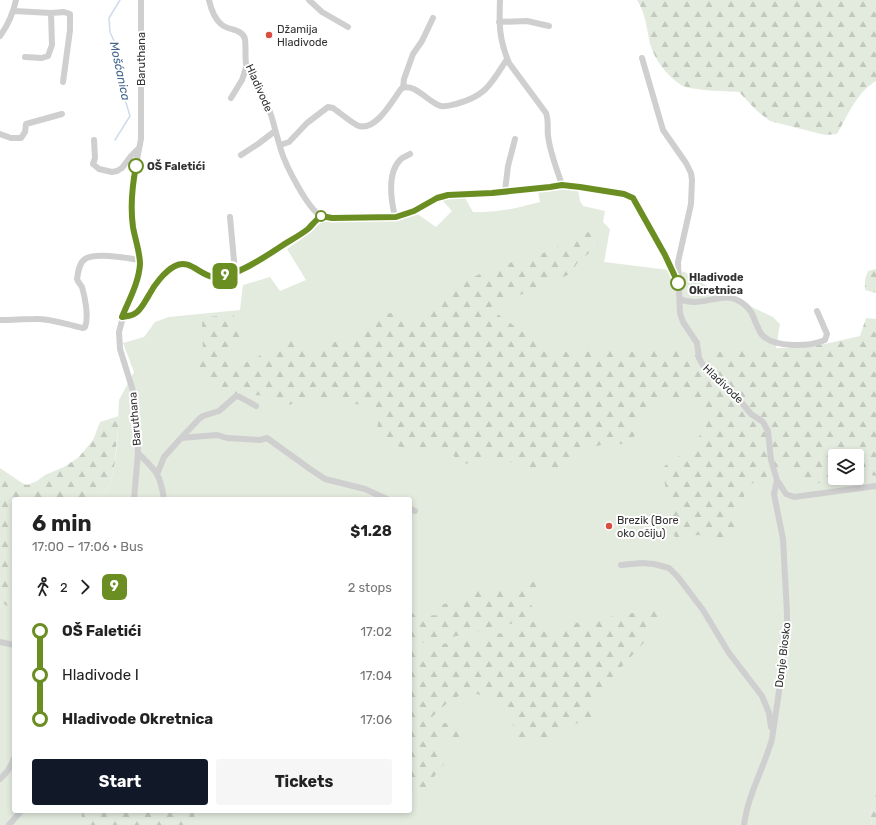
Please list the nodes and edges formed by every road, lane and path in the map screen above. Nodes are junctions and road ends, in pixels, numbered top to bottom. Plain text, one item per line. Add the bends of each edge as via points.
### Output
1 (16, 0) edge
2 (141, 0) edge
3 (209, 0) edge
4 (308, 0) edge
5 (500, 0) edge
6 (14, 11) junction
7 (51, 13) junction
8 (433, 18) dead end
9 (499, 22) junction
10 (548, 26) dead end
11 (348, 27) dead end
12 (0, 36) edge
13 (25, 57) dead end
14 (642, 58) dead end
15 (507, 59) junction
16 (247, 65) junction
17 (62, 82) dead end
18 (403, 88) junction
19 (231, 98) dead end
20 (62, 114) dead end
21 (275, 131) junction
22 (0, 134) edge
23 (515, 139) dead end
24 (94, 140) dead end
25 (280, 145) junction
26 (139, 148) junction
27 (410, 154) dead end
28 (241, 155) dead end
29 (562, 185) junction
30 (505, 191) junction
31 (321, 216) junction
32 (230, 217) dead end
33 (395, 217) junction
34 (139, 260) junction
35 (237, 271) junction
36 (678, 283) junction
37 (680, 299) junction
38 (817, 311) dead end
39 (122, 317) junction
40 (0, 320) edge
41 (256, 406) dead end
42 (181, 438) junction
43 (138, 453) junction
44 (158, 472) junction
45 (777, 480) junction
46 (876, 486) edge
47 (134, 497) edge
48 (164, 497) edge
49 (383, 497) edge
50 (621, 565) dead end
51 (0, 642) edge
52 (12, 645) edge
53 (772, 738) junction
54 (12, 765) edge
55 (0, 780) edge
56 (19, 813) edge
57 (10, 825) edge
58 (744, 825) edge

1 - 6 street
2 - 26 street, Baruthana
3 - 16 street, Hladivode via 220,24 240,32 244,37
4 - 11 street via 322,12
5 - 9 street
6 - 7 street
6 - 12 street
7 - 13 street via 52,45 48,56
7 - 17 street via 70,14
8 - 18 street via 422,41 412,54
9 - 10 street via 528,21
9 - 15 street via 501,43
14 - 36 street via 663,130 691,173 688,218 678,262
15 - 18 street via 489,87 475,98 464,102 441,106 409,87
15 - 29 street via 546,113 547,134
16 - 19 street via 242,80
16 - 21 street, Hladivode via 259,86
18 - 25 street via 379,119 371,125 360,126 328,107 307,123 289,142
20 - 22 street via 26,124 21,138
21 - 25 street, Hladivode
21 - 28 street
23 - 30 street
24 - 26 street via 93,164 96,168 112,172 120,170
25 - 31 street, Hladivode via 298,186 311,207
26 - 34 street, Baruthana via 131,204
27 - 33 street via 401,158 390,187
29 - 30 street, Hladivode
29 - 36 street, Hladivode via 624,194 633,198
30 - 33 street, Hladivode via 448,195 437,198 406,215
31 - 33 street, Hladivode
31 - 35 street via 307,229 261,260
32 - 35 street
34 - 39 street, Baruthana via 138,276
34 - 40 street via 98,256 85,259 80,266 77,279 81,286 87,317 87,323 83,328 34,318
35 - 39 street via 214,278 190,265 175,266 164,275 135,314
36 - 37 street, Hladivode
37 - 38 street via 695,303 724,298 734,299 750,310 762,335 787,345 825,340 827,334
37 - 45 street, Hladivode via 680,313 697,343 701,363 766,427
39 - 43 street, Baruthana via 119,342 133,391
41 - 42 street via 236,396 219,411 199,419
42 - 44 street via 164,457
42 - 49 street via 217,435 260,440 267,438 325,479 365,489
43 - 44 street
43 - 47 street, Baruthana
44 - 48 street
45 - 46 street via 786,494 794,497
45 - 53 street, Donje Biosko via 774,494 783,539 787,629
50 - 53 street via 654,564 669,568 678,577 729,653 762,696 769,713
51 - 52 street
53 - 58 street, Donje Biosko via 751,793
54 - 55 street
56 - 57 street

